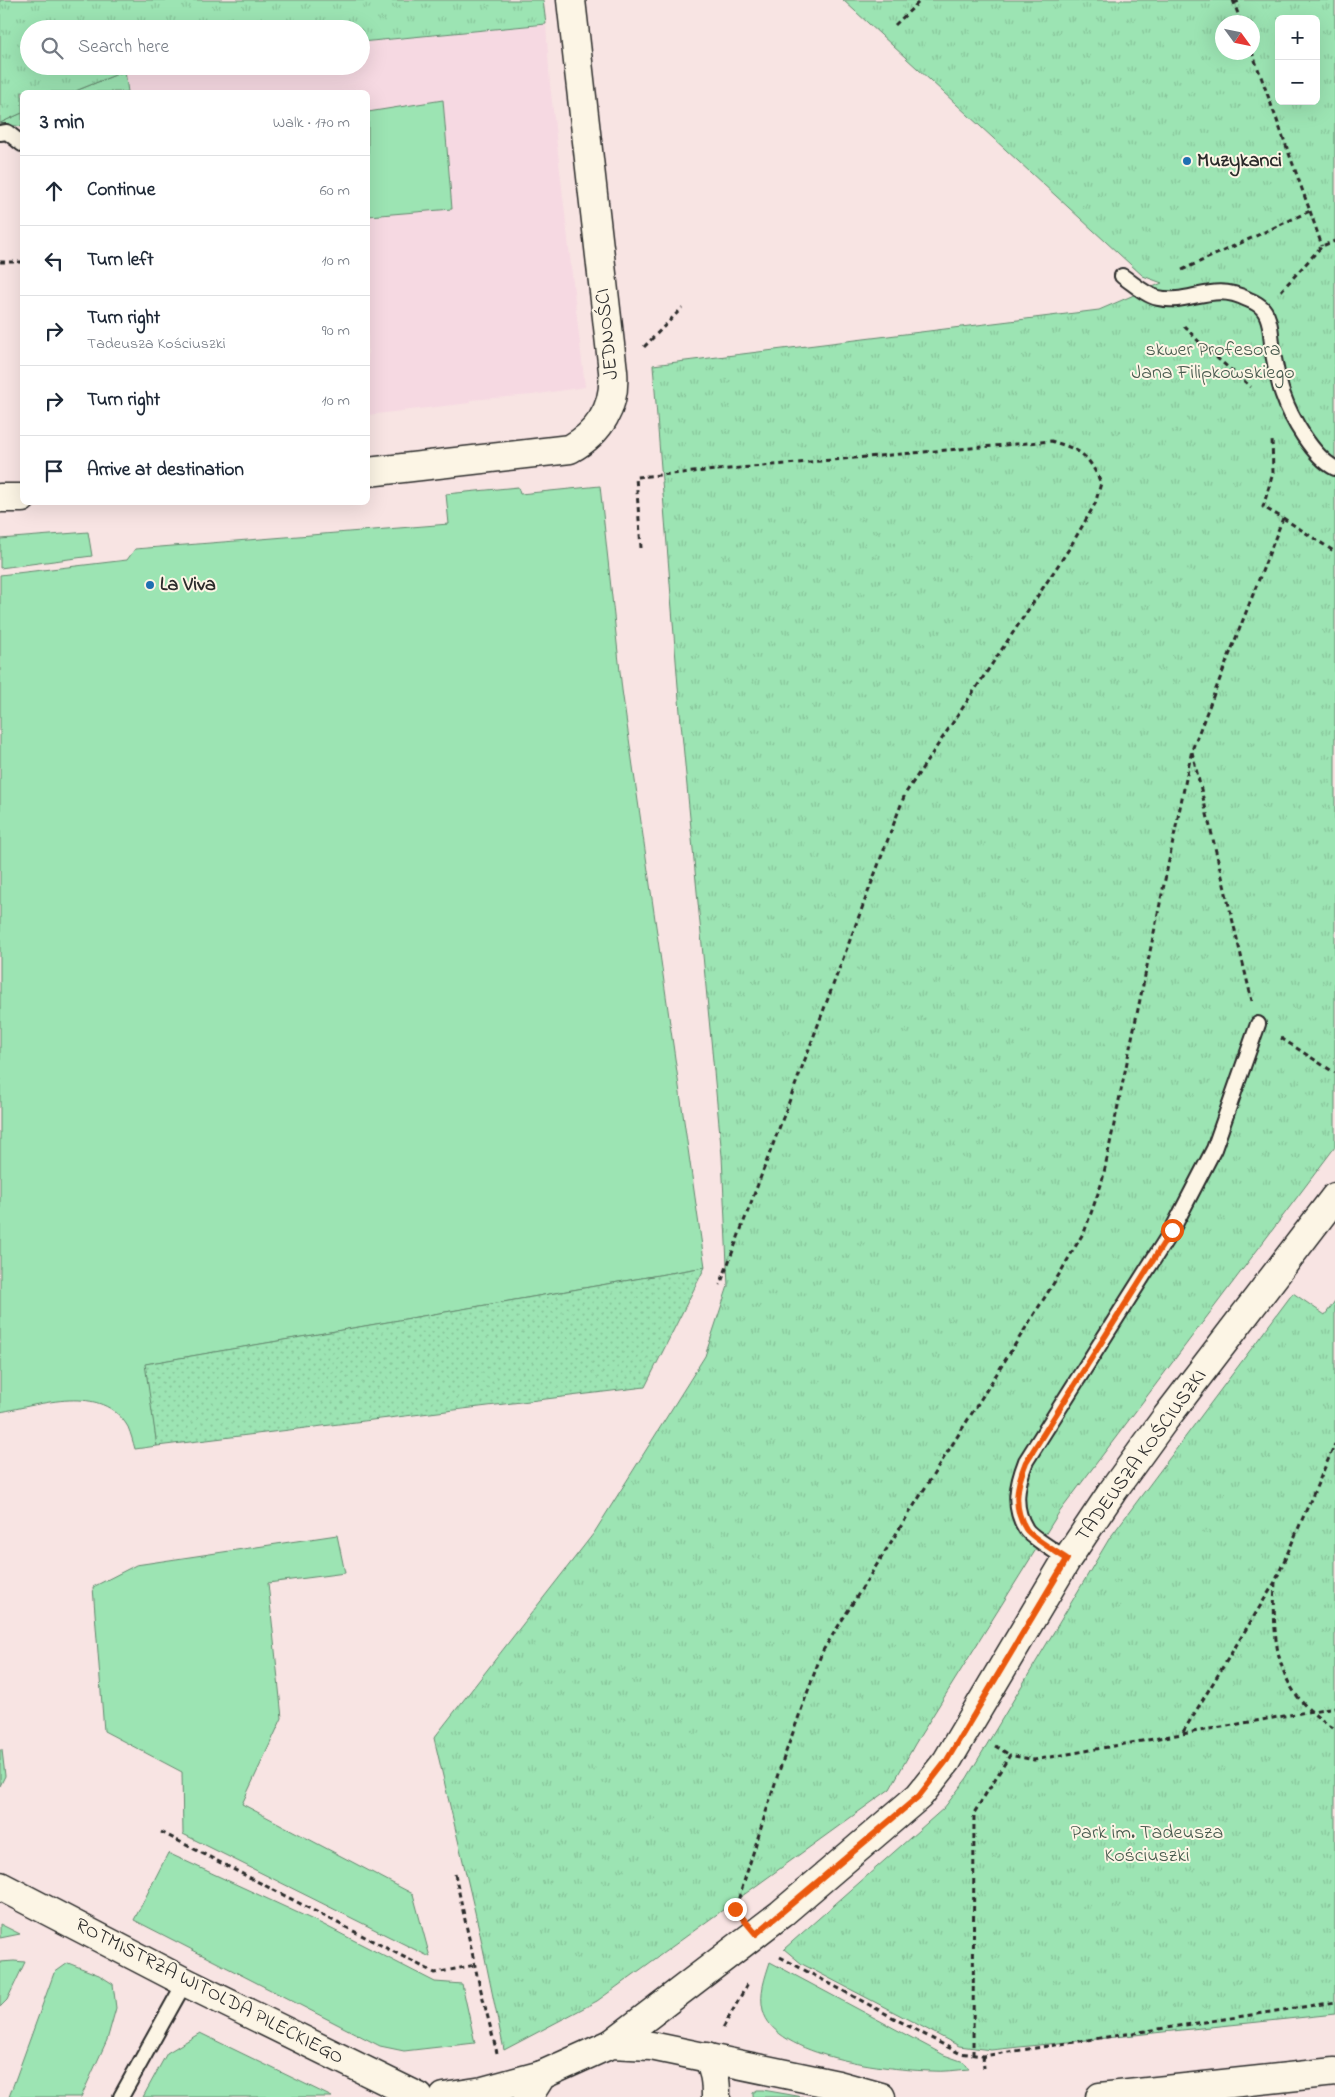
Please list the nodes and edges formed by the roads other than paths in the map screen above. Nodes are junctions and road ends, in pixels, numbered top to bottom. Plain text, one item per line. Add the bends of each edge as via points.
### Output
1 (572, 0) edge
2 (0, 132) edge
3 (20, 142) edge
4 (1122, 276) dead end
5 (1335, 468) edge
6 (370, 472) edge
7 (0, 498) edge
8 (20, 498) edge
9 (1258, 1024) road end
10 (1335, 1197) edge
11 (1067, 1559) junction
12 (0, 1886) edge
13 (185, 1982) junction
14 (611, 2044) junction
15 (707, 2057) junction
16 (1335, 2072) edge
17 (535, 2086) edge
18 (121, 2097) edge
19 (419, 2097) edge
20 (444, 2097) edge
21 (716, 2097) edge
22 (882, 2097) edge
23 (1100, 2097) edge

1 - 6 street, JEDNOŚCI via 613,371 614,394 609,409 591,435 570,449
2 - 3 lane via 7,132
4 - 5 lane via 1151,296 1170,298 1217,291 1235,292 1264,310 1283,394 1311,447
7 - 8 street
9 - 11 lane via 1214,1149 1176,1222 1026,1462 1018,1482 1017,1506 1027,1530
10 - 11 street, TADEUSZA KOŚCIUSZKI via 1165,1419
11 - 14 street, TADEUSZA KOŚCIUSZKI via 947,1760 919,1796 756,1934
12 - 13 street, ROTMISTRZA WITOLDA PILECKIEGO
13 - 18 lane
13 - 19 street, ROTMISTRZA WITOLDA PILECKIEGO
14 - 15 street via 651,2046
14 - 17 street
15 - 21 street via 716,2079
15 - 22 street
16 - 23 street
17 - 20 street

